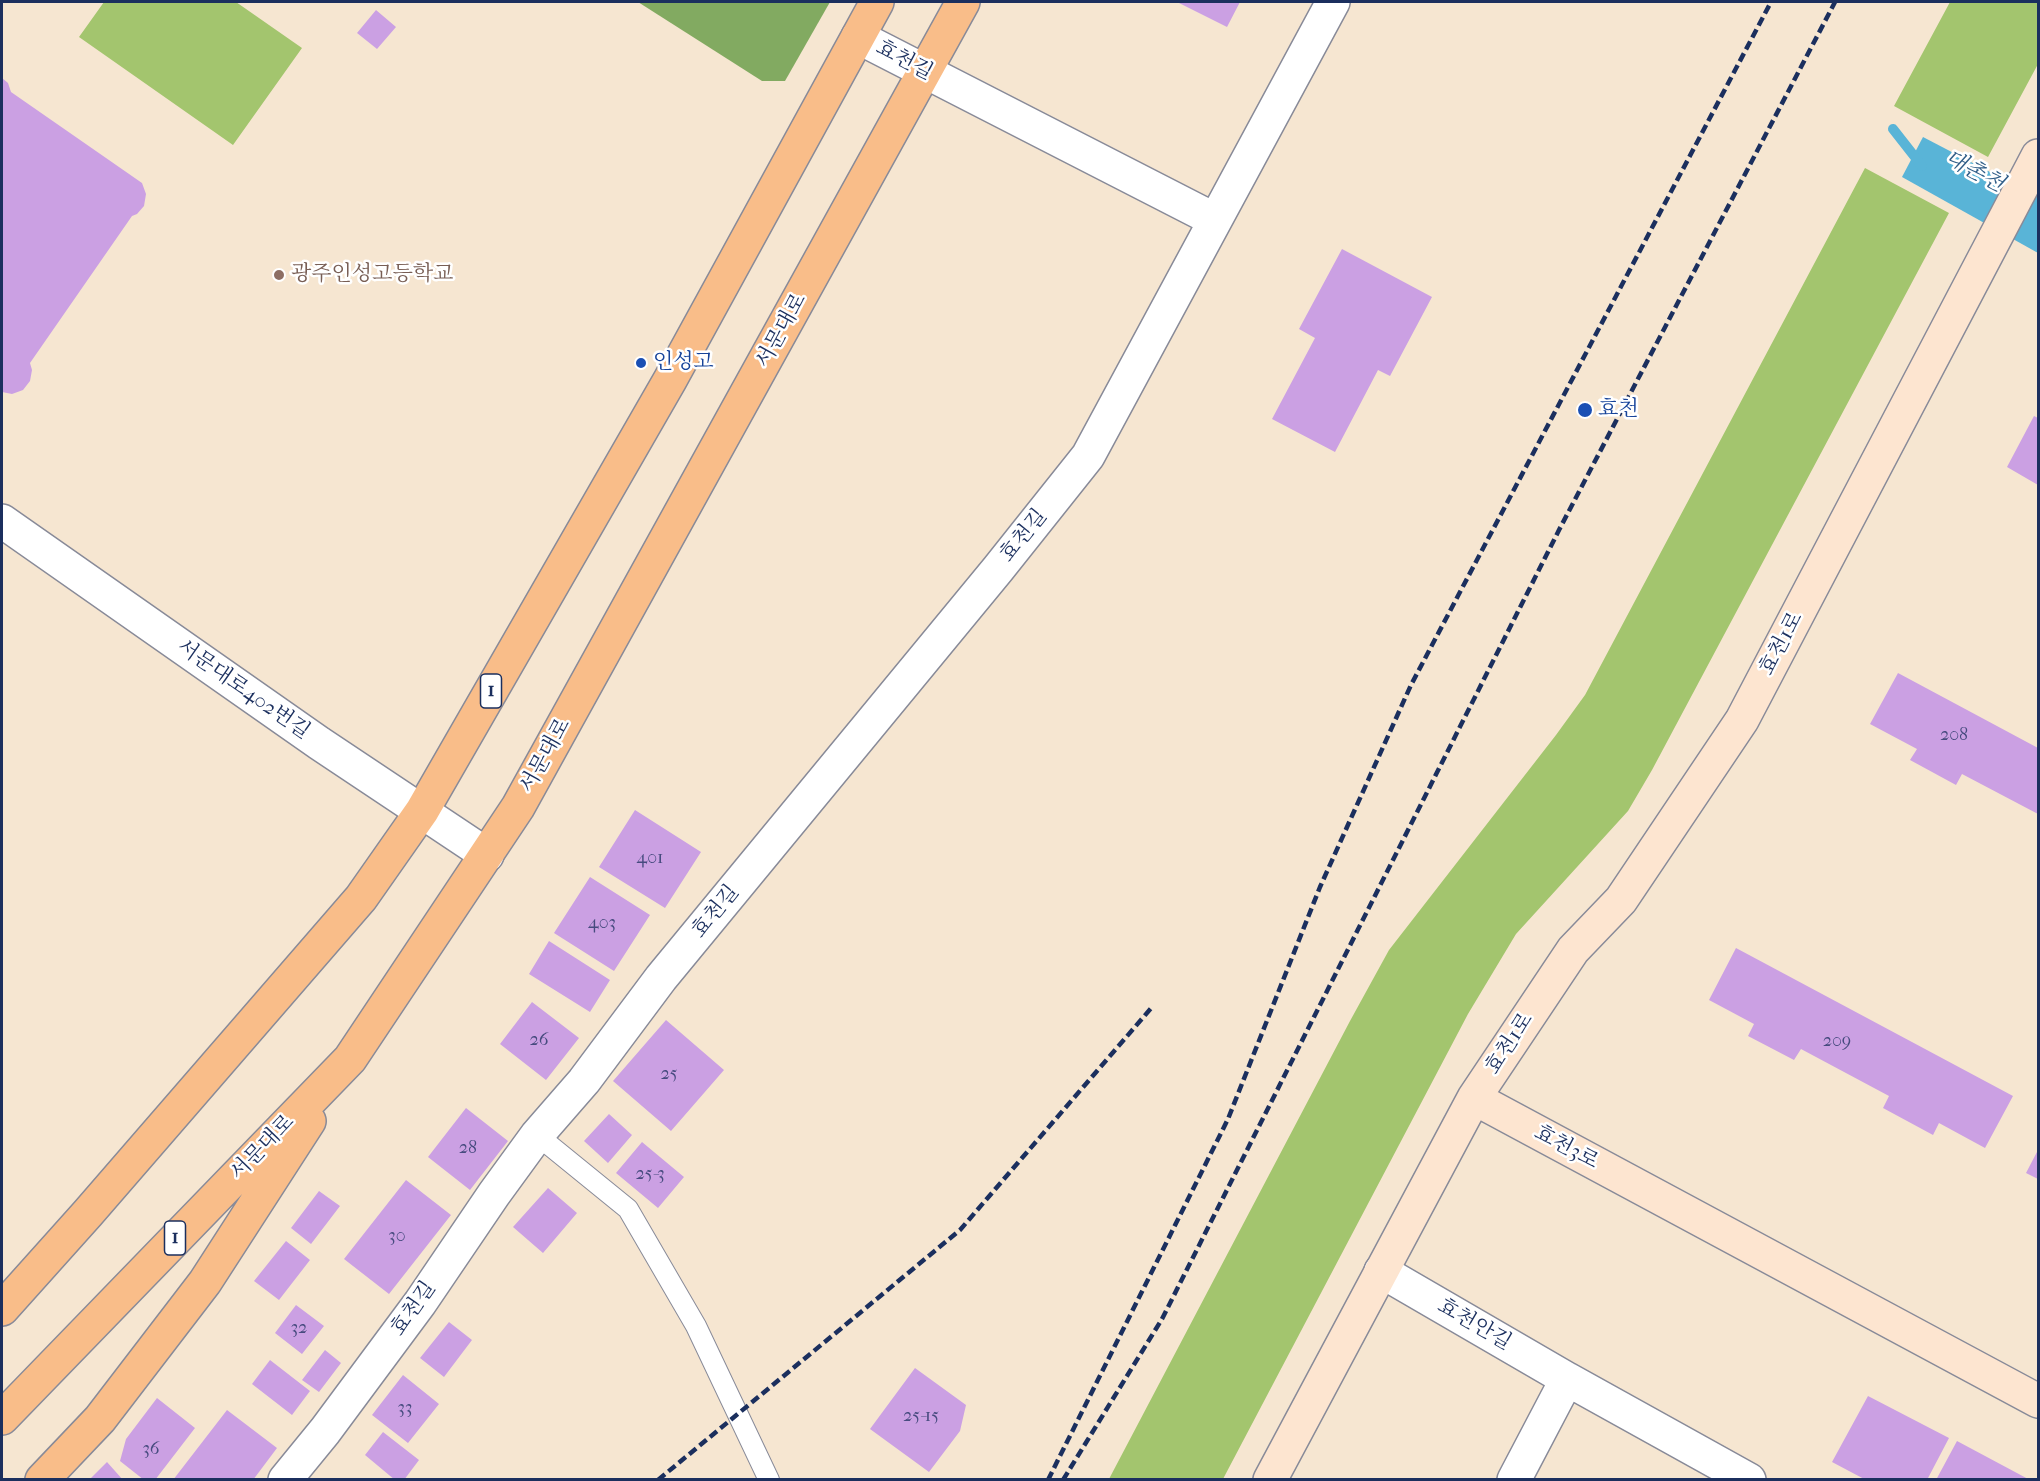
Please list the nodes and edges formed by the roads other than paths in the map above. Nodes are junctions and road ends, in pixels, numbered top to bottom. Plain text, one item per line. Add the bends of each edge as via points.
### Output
1 (877, 2) edge
2 (963, 2) edge
3 (1333, 2) edge
4 (858, 37) junction
5 (925, 72) junction
6 (2038, 156) edge
7 (1215, 220) junction
8 (2, 521) edge
9 (422, 811) junction
10 (487, 855) junction
11 (350, 1059) junction
12 (1474, 1098) junction
13 (537, 1135) junction
14 (1381, 1271) junction
15 (2, 1309) edge
16 (1567, 1379) junction
17 (2038, 1401) edge
18 (2, 1418) edge
19 (42, 1479) edge
20 (285, 1479) edge
21 (769, 1479) edge
22 (1270, 1479) edge
23 (1514, 1479) edge
24 (1749, 1479) edge

1 - 4 main road, 1
2 - 5 main road, 서문대로 / 1
3 - 7 street
4 - 5 street, 효천길
4 - 9 main road, 1 via 670,380
5 - 7 street, 효천길
5 - 10 main road, 서문대로 / 1 via 524,797
6 - 12 street, 효천1로 via 1742,720 1621,900 1573,950
7 - 13 street, 효천길 via 1088,456
8 - 9 street, 서문대로402번길
9 - 10 street, 서문대로402번길
9 - 15 main road, 1 via 361,898
10 - 11 main road, 서문대로 / 1
11 - 18 main road, 서문대로 / 1
11 - 19 main road via 205,1282 100,1419
12 - 14 street
12 - 17 street, 효천3로
13 - 20 street, 효천길 via 420,1303
13 - 21 lane via 628,1209 696,1326
14 - 16 street, 효천안길
14 - 22 street
16 - 23 street
16 - 24 street, 효천안길

